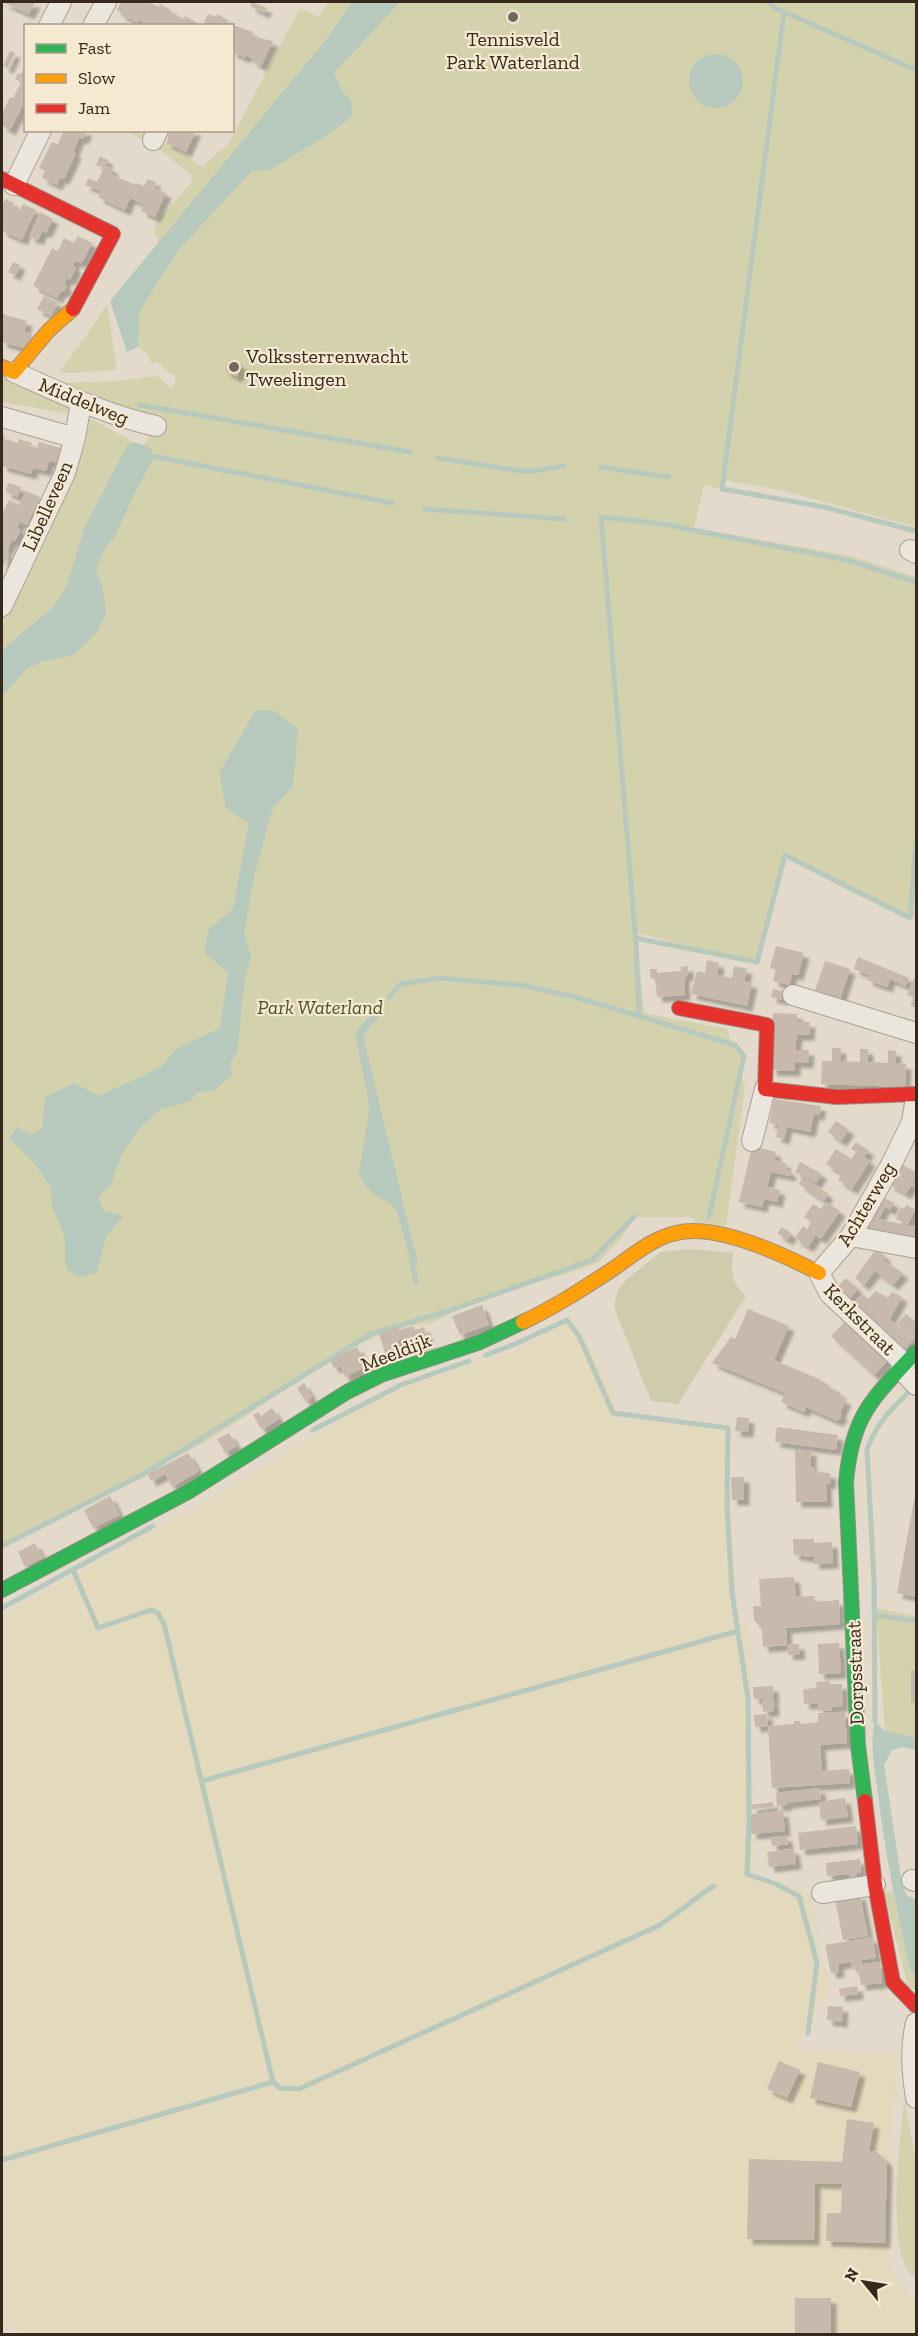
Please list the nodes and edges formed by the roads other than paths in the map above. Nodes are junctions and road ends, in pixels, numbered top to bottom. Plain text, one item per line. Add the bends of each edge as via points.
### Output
1 (61, 2) edge
2 (51, 24) edge
3 (40, 132) edge
4 (8, 182) edge
5 (8, 369) edge
6 (81, 402) junction
7 (2, 417) edge
8 (156, 426) dead end
9 (75, 438) junction
10 (2, 606) edge
11 (793, 995) dead end
12 (678, 1008) dead end
13 (916, 1033) edge
14 (765, 1089) junction
15 (916, 1095) edge
16 (752, 1141) dead end
17 (851, 1236) junction
18 (916, 1248) edge
19 (819, 1273) junction
20 (910, 1370) edge
21 (2, 1590) edge
22 (875, 1885) junction
23 (822, 1893) dead end
24 (916, 2006) edge
25 (916, 2023) edge
26 (916, 2098) edge

1 - 2 street
3 - 4 street
4 - 5 street via 113,234 74,308
5 - 6 street, Middelweg
6 - 8 street, Middelweg
6 - 9 street, Libelleveen
7 - 9 street, Libelleveen
9 - 10 street, Libelleveen via 65,473
11 - 13 street
12 - 14 street via 767,1025
14 - 15 street via 837,1097
14 - 16 street
15 - 17 street, Achterweg via 906,1136
17 - 18 street
17 - 19 street, Achterweg
19 - 20 street, Kerkstraat via 830,1293
19 - 21 street, Meeldijk via 773,1250 712,1233 678,1232 658,1239 526,1321 478,1343 381,1375 347,1392 188,1492
20 - 22 street, Dorpsstraat via 878,1393 859,1417 847,1459 858,1745
22 - 23 street
22 - 24 street, Dorpsstraat via 893,1982
25 - 26 street via 912,2061

